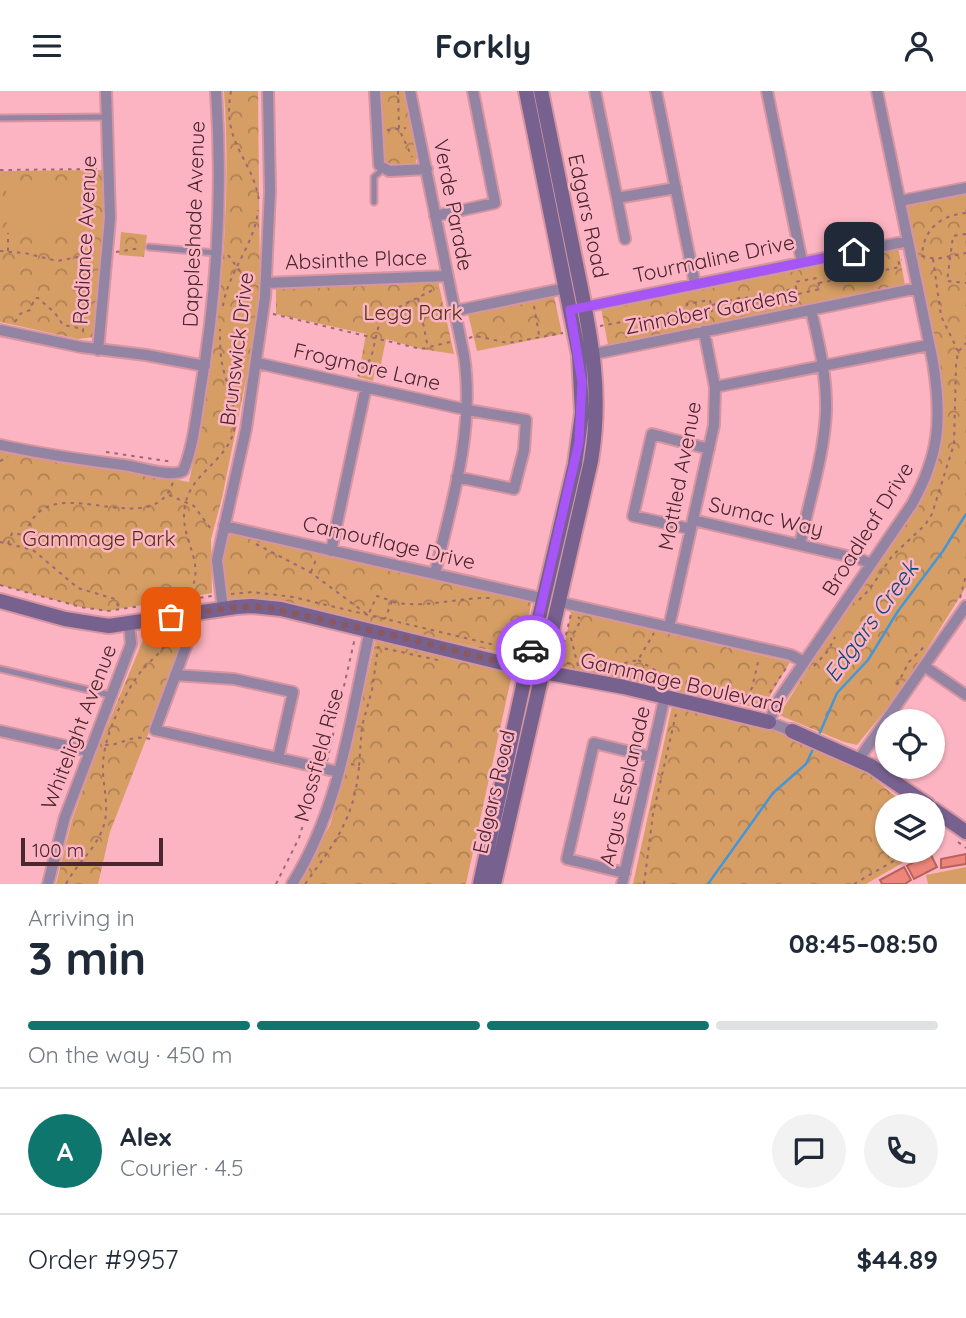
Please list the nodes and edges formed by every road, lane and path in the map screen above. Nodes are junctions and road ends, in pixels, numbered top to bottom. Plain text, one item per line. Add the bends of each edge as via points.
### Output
1 (106, 91) edge
2 (216, 91) edge
3 (232, 91) edge
4 (268, 91) edge
5 (375, 91) edge
6 (398, 91) edge
7 (410, 91) edge
8 (473, 91) edge
9 (526, 91) edge
10 (541, 91) edge
11 (595, 91) edge
12 (656, 91) edge
13 (767, 91) edge
14 (877, 91) edge
15 (107, 117) junction
16 (0, 118) edge
17 (417, 126) junction
18 (399, 129) junction
19 (377, 132) junction
20 (414, 161) dead end
21 (110, 167) junction
22 (383, 169) junction
23 (427, 169) junction
24 (0, 170) edge
25 (676, 188) junction
26 (966, 188) edge
27 (617, 198) junction
28 (900, 201) junction
29 (374, 202) dead end
30 (966, 213) edge
31 (435, 216) junction
32 (8, 233) dead end
33 (966, 234) edge
34 (625, 239) dead end
35 (908, 241) junction
36 (149, 247) joint
37 (108, 251) junction
38 (1, 252) edge
39 (8, 252) junction
40 (216, 253) junction
41 (966, 253) edge
42 (951, 256) junction
43 (933, 259) junction
44 (802, 262) junction
45 (236, 266) junction
46 (896, 268) dead end
47 (443, 276) junction
48 (266, 283) junction
49 (818, 283) junction
50 (966, 283) edge
51 (695, 284) junction
52 (573, 286) junction
53 (796, 288) junction
54 (918, 288) junction
55 (532, 295) junction
56 (265, 297) junction
57 (418, 297) junction
58 (711, 305) junction
59 (578, 308) junction
60 (688, 310) junction
61 (811, 310) junction
62 (455, 311) junction
63 (222, 312) dead end
64 (273, 316) dead end
65 (220, 328) dead end
66 (589, 328) junction
67 (574, 330) junction
68 (4, 331) edge
69 (704, 331) junction
70 (539, 337) junction
71 (376, 339) junction
72 (461, 339) junction
73 (929, 345) junction
74 (81, 348) junction
75 (429, 348) junction
76 (98, 350) junction
77 (958, 352) dead end
78 (594, 354) junction
79 (257, 363) junction
80 (205, 366) junction
81 (823, 367) junction
82 (361, 386) junction
83 (715, 387) junction
84 (468, 410) junction
85 (0, 445) edge
86 (709, 449) junction
87 (174, 474) junction
88 (457, 477) junction
89 (167, 494) junction
90 (186, 501) junction
91 (692, 525) junction
92 (223, 530) junction
93 (248, 541) dead end
94 (0, 542) edge
95 (8, 544) junction
96 (800, 544) junction
97 (320, 548) junction
98 (331, 551) junction
99 (889, 559) dead end
100 (871, 563) junction
101 (310, 572) junction
102 (435, 573) junction
103 (0, 585) edge
104 (494, 598) dead end
105 (186, 600) junction
106 (552, 600) junction
107 (0, 601) edge
108 (392, 601) junction
109 (858, 601) dead end
110 (221, 602) junction
111 (966, 605) edge
112 (119, 609) junction
113 (170, 609) junction
114 (192, 614) junction
115 (129, 624) junction
116 (669, 627) junction
117 (374, 628) junction
118 (649, 633) dead end
119 (654, 634) dead end
120 (836, 634) dead end
121 (521, 651) dead end
122 (760, 658) dead end
123 (561, 660) dead end
124 (638, 660) dead end
125 (819, 661) dead end
126 (790, 662) dead end
127 (804, 662) junction
128 (924, 666) junction
129 (578, 667) dead end
130 (0, 669) edge
131 (527, 669) junction
132 (543, 672) junction
133 (175, 675) junction
134 (110, 695) junction
135 (966, 695) edge
136 (675, 696) junction
137 (740, 704) dead end
138 (766, 716) junction
139 (0, 731) edge
140 (792, 731) joint
141 (153, 734) junction
142 (105, 745) junction
143 (90, 746) junction
144 (651, 757) junction
145 (278, 758) junction
146 (859, 759) junction
147 (359, 766) dead end
148 (325, 769) junction
149 (339, 772) junction
150 (910, 793) edge
151 (945, 817) edge
152 (966, 832) edge
153 (890, 863) edge
154 (624, 878) edge
155 (48, 884) edge
156 (66, 884) edge
157 (276, 884) edge
158 (292, 884) edge
159 (304, 884) edge
160 (480, 884) edge
161 (494, 884) edge
162 (644, 884) edge
163 (854, 884) edge

1 - 15 street, Radiance Avenue
2 - 40 street, Dappleshade Avenue
3 - 45 path via 232,137 255,183 259,203 256,225
4 - 48 street, Brunswick Drive
5 - 19 street
6 - 18 path
7 - 17 street, Verde Parade
8 - 31 street via 495,203
9 - 52 main road, Edgars Road
10 - 52 main road, Edgars Road
11 - 27 street
12 - 25 street
13 - 44 street
14 - 28 street, Broadleaf Drive
15 - 16 lane
15 - 21 street, Radiance Avenue
17 - 18 path
17 - 23 street, Verde Parade
18 - 19 path
18 - 20 path
19 - 22 street
21 - 24 path
21 - 37 street, Radiance Avenue
22 - 23 street
22 - 29 lane via 374,177
23 - 31 street, Verde Parade
25 - 27 street
25 - 51 street
26 - 28 street
27 - 34 street
28 - 35 street, Broadleaf Drive
30 - 43 path via 948,216 930,229 922,256
31 - 47 street, Verde Parade
32 - 39 path
33 - 42 path via 953,236
35 - 44 street, Tourmaline Drive
35 - 54 street, Broadleaf Drive
36 - 37 path
36 - 40 lane
37 - 39 path via 93,250 57,261
37 - 76 street, Radiance Avenue
38 - 39 path
40 - 45 path via 228,255
40 - 80 street, Dappleshade Avenue
41 - 42 path
42 - 43 path
42 - 50 path via 947,281
43 - 77 path via 942,316
44 - 51 street, Tourmaline Drive
45 - 56 path via 253,297
45 - 63 path
46 - 49 path
47 - 48 street, Absinthe Place
47 - 57 path via 441,286
47 - 62 street, Verde Parade
48 - 56 street, Brunswick Drive
49 - 53 path via 817,278 795,282
49 - 53 path via 820,289 798,294
51 - 59 street, Tourmaline Drive
52 - 55 street
52 - 59 main road, Edgars Road
53 - 58 path
54 - 61 street, Zinnober Gardens
54 - 73 street, Broadleaf Drive
55 - 62 street
55 - 70 path
56 - 79 street, Brunswick Drive
57 - 71 path via 381,316
57 - 75 path
58 - 60 path via 710,300 687,304
58 - 60 path via 712,311 689,315
59 - 66 main road, Edgars Road
59 - 67 main road, Edgars Road
60 - 66 path
61 - 69 street, Zinnober Gardens
61 - 81 street
62 - 72 street, Verde Parade
64 - 71 path
65 - 90 path via 234,429 225,451
66 - 78 main road, Edgars Road
67 - 70 path
67 - 106 main road, Edgars Road via 582,382 581,426
68 - 74 street
68 - 74 path via 38,298 63,325 83,329
69 - 78 street, Zinnober Gardens
69 - 83 street, Mottled Avenue
70 - 72 path via 508,342 476,336
71 - 75 path
71 - 82 path via 371,358 360,373
72 - 75 path
72 - 84 street, Verde Parade
73 - 81 street
73 - 100 street, Broadleaf Drive via 939,405 933,459 912,504
74 - 76 street
76 - 80 street
78 - 106 main road, Edgars Road via 594,439
79 - 82 street, Frogmore Lane
79 - 92 street, Brunswick Drive
80 - 87 street, Dappleshade Avenue via 186,465
81 - 83 street
81 - 96 street via 825,427
82 - 84 street, Frogmore Lane
82 - 98 street
83 - 86 street, Mottled Avenue
84 - 88 street, Verde Parade
84 - 88 street, Frogmore Lane via 526,420 524,450 514,489
85 - 87 street
86 - 91 street, Mottled Avenue
86 - 91 street, Sumac Way via 652,434 633,516
87 - 89 path
88 - 102 street, Verde Parade
89 - 90 path
89 - 95 path via 152,504 127,510 66,503 46,508 24,535 12,533
90 - 92 path via 211,531
90 - 105 path via 185,528 197,566 195,584
91 - 96 street, Sumac Way
91 - 116 street, Mottled Avenue
92 - 97 street, Camouflage Drive
92 - 110 street, Brunswick Drive via 216,560
93 - 101 path
94 - 95 path
95 - 112 path via 33,550 78,588 115,599
96 - 100 street, Sumac Way
97 - 98 street, Camouflage Drive
97 - 101 path
98 - 102 street, Camouflage Drive
99 - 109 path
100 - 127 street, Broadleaf Drive
101 - 117 path
102 - 106 street, Camouflage Drive
103 - 112 path via 95,610
104 - 108 path
105 - 110 path
105 - 113 path
106 - 116 street, Camouflage Drive
106 - 131 main road, Edgars Road
106 - 132 main road, Edgars Road
107 - 115 main road, Gammage Boulevard via 89,624
108 - 117 path
108 - 117 path via 377,596
110 - 114 main road, Gammage Boulevard
110 - 117 main road, Gammage Boulevard
110 - 117 path via 252,593 293,597
111 - 128 street
112 - 113 path
113 - 114 main road, Gammage Boulevard
113 - 115 main road, Gammage Boulevard
113 - 142 path via 171,639 132,684
114 - 133 street
115 - 134 street, Whitelight Avenue via 131,644
116 - 127 street, Camouflage Drive via 791,655
117 - 121 path
117 - 131 main road, Gammage Boulevard
117 - 148 path via 354,642
117 - 149 street, Mossfield Rise
118 - 119 path
120 - 125 path
122 - 137 path via 752,688
123 - 129 path via 571,611 581,619 571,638
124 - 136 path via 680,685
126 - 138 path via 765,700
127 - 138 street, Broadleaf Drive
128 - 135 street
128 - 146 street
130 - 134 lane
131 - 132 main road, Gammage Boulevard
131 - 160 main road, Edgars Road
132 - 136 main road, Gammage Boulevard
132 - 161 main road, Edgars Road
133 - 141 street
133 - 145 street via 234,679 293,692
134 - 143 street, Whitelight Avenue
136 - 138 main road, Gammage Boulevard
136 - 144 street, Argus Esplanade
136 - 162 path
138 - 140 street, Gammage Boulevard
139 - 143 street
140 - 146 main road, Gammage Boulevard
141 - 142 path
141 - 145 street
142 - 143 path
142 - 156 path via 104,823 95,845
143 - 155 street, Whitelight Avenue
144 - 154 street, Argus Esplanade
144 - 154 street via 594,743 566,859
145 - 148 street
146 - 150 main road, Gammage Boulevard
147 - 159 path via 349,817
148 - 149 street
148 - 157 path
149 - 158 street, Mossfield Rise via 317,836
151 - 152 main road
153 - 163 path

